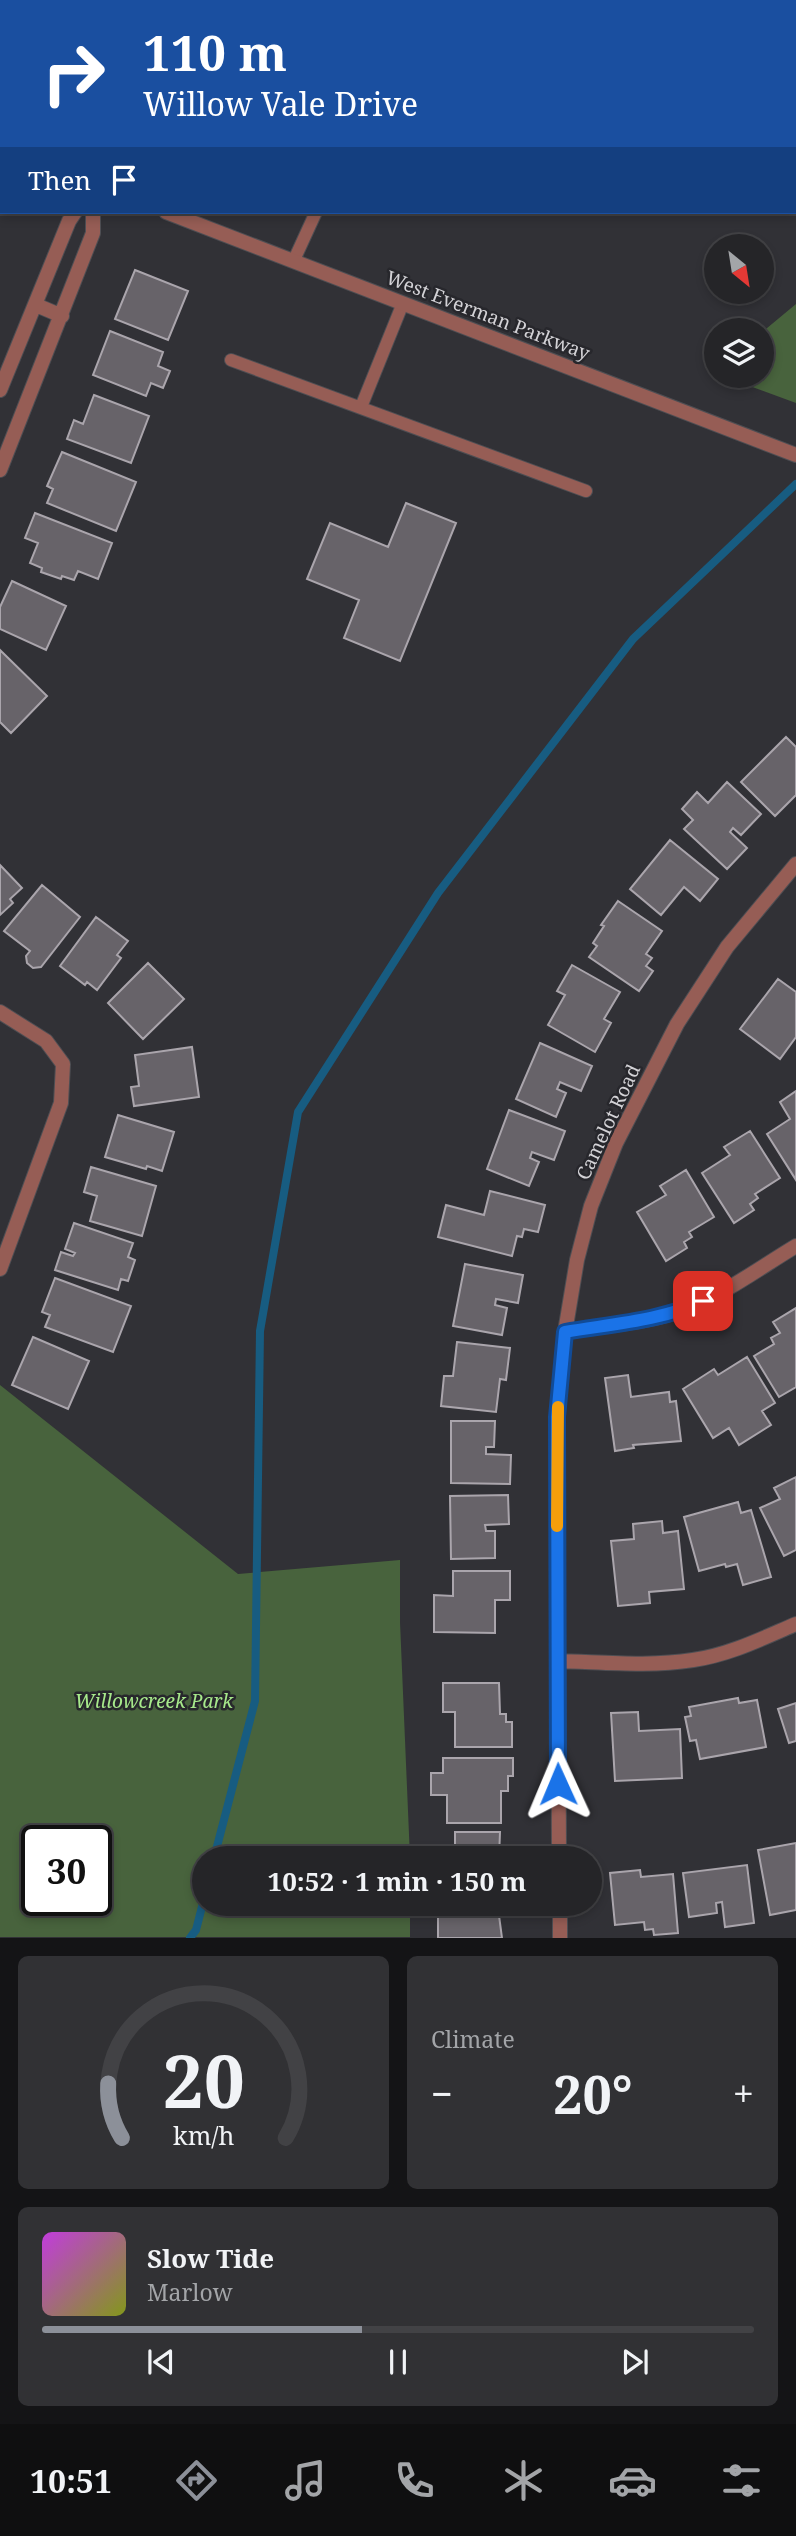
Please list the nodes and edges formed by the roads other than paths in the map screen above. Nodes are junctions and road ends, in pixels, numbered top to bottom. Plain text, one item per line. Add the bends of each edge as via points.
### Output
1 (74, 214) edge
2 (93, 214) edge
3 (171, 214) edge
4 (315, 214) edge
5 (294, 260) junction
6 (403, 303) junction
7 (36, 305) junction
8 (62, 316) junction
9 (231, 359) dead end
10 (0, 390) edge
11 (361, 407) junction
12 (796, 455) edge
13 (0, 470) edge
14 (586, 491) dead end
15 (796, 863) edge
16 (0, 1012) edge
17 (796, 1246) edge
18 (0, 1269) edge
19 (565, 1332) junction
20 (796, 1624) edge
21 (557, 1661) junction
22 (559, 1846) edge
23 (560, 1916) edge
24 (560, 1937) edge

1 - 7 street
2 - 8 street via 93,233
3 - 5 street, West Everman Parkway
4 - 5 lane
5 - 6 street, West Everman Parkway
6 - 11 lane
6 - 12 street, West Everman Parkway
7 - 8 street
7 - 10 street
8 - 13 street
9 - 11 lane
11 - 14 lane
15 - 19 street, Camelot Road via 727,947 677,1024 616,1143 591,1206
16 - 18 street via 46,1041 63,1064 61,1103
17 - 19 street via 687,1309
19 - 21 street, Camelot Road via 557,1417
20 - 21 street via 738,1649 695,1660 657,1664
21 - 22 street, Camelot Road
23 - 24 street

